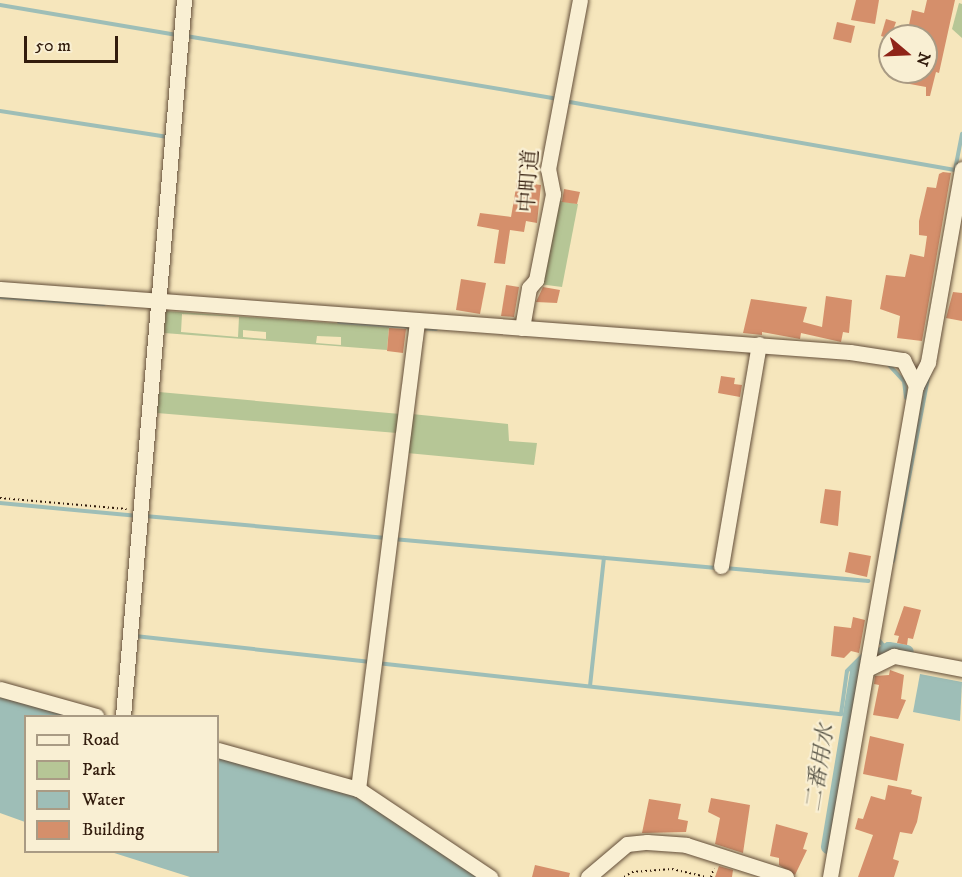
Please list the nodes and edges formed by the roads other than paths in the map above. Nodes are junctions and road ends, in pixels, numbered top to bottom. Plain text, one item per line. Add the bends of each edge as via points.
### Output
1 (184, 0) edge
2 (580, 0) edge
3 (962, 169) edge
4 (0, 289) edge
5 (160, 306) junction
6 (416, 325) junction
7 (522, 328) junction
8 (759, 344) junction
9 (916, 386) junction
10 (721, 566) dead end
11 (867, 669) junction
12 (962, 669) edge
13 (0, 689) edge
14 (89, 715) edge
15 (123, 715) edge
16 (219, 750) edge
17 (358, 789) junction
18 (490, 877) edge
19 (588, 877) edge
20 (786, 877) edge
21 (830, 877) edge

1 - 5 street
2 - 7 street, 中町道 via 561,100 536,280 529,288
3 - 9 street via 928,362
4 - 5 street
5 - 6 street
5 - 15 street
6 - 7 street
6 - 17 street
7 - 8 street
8 - 9 street via 903,360
8 - 10 street
9 - 11 street
11 - 12 street via 894,656
11 - 21 street
13 - 14 street
16 - 17 street
17 - 18 street
19 - 20 street via 627,843 647,842 686,845

